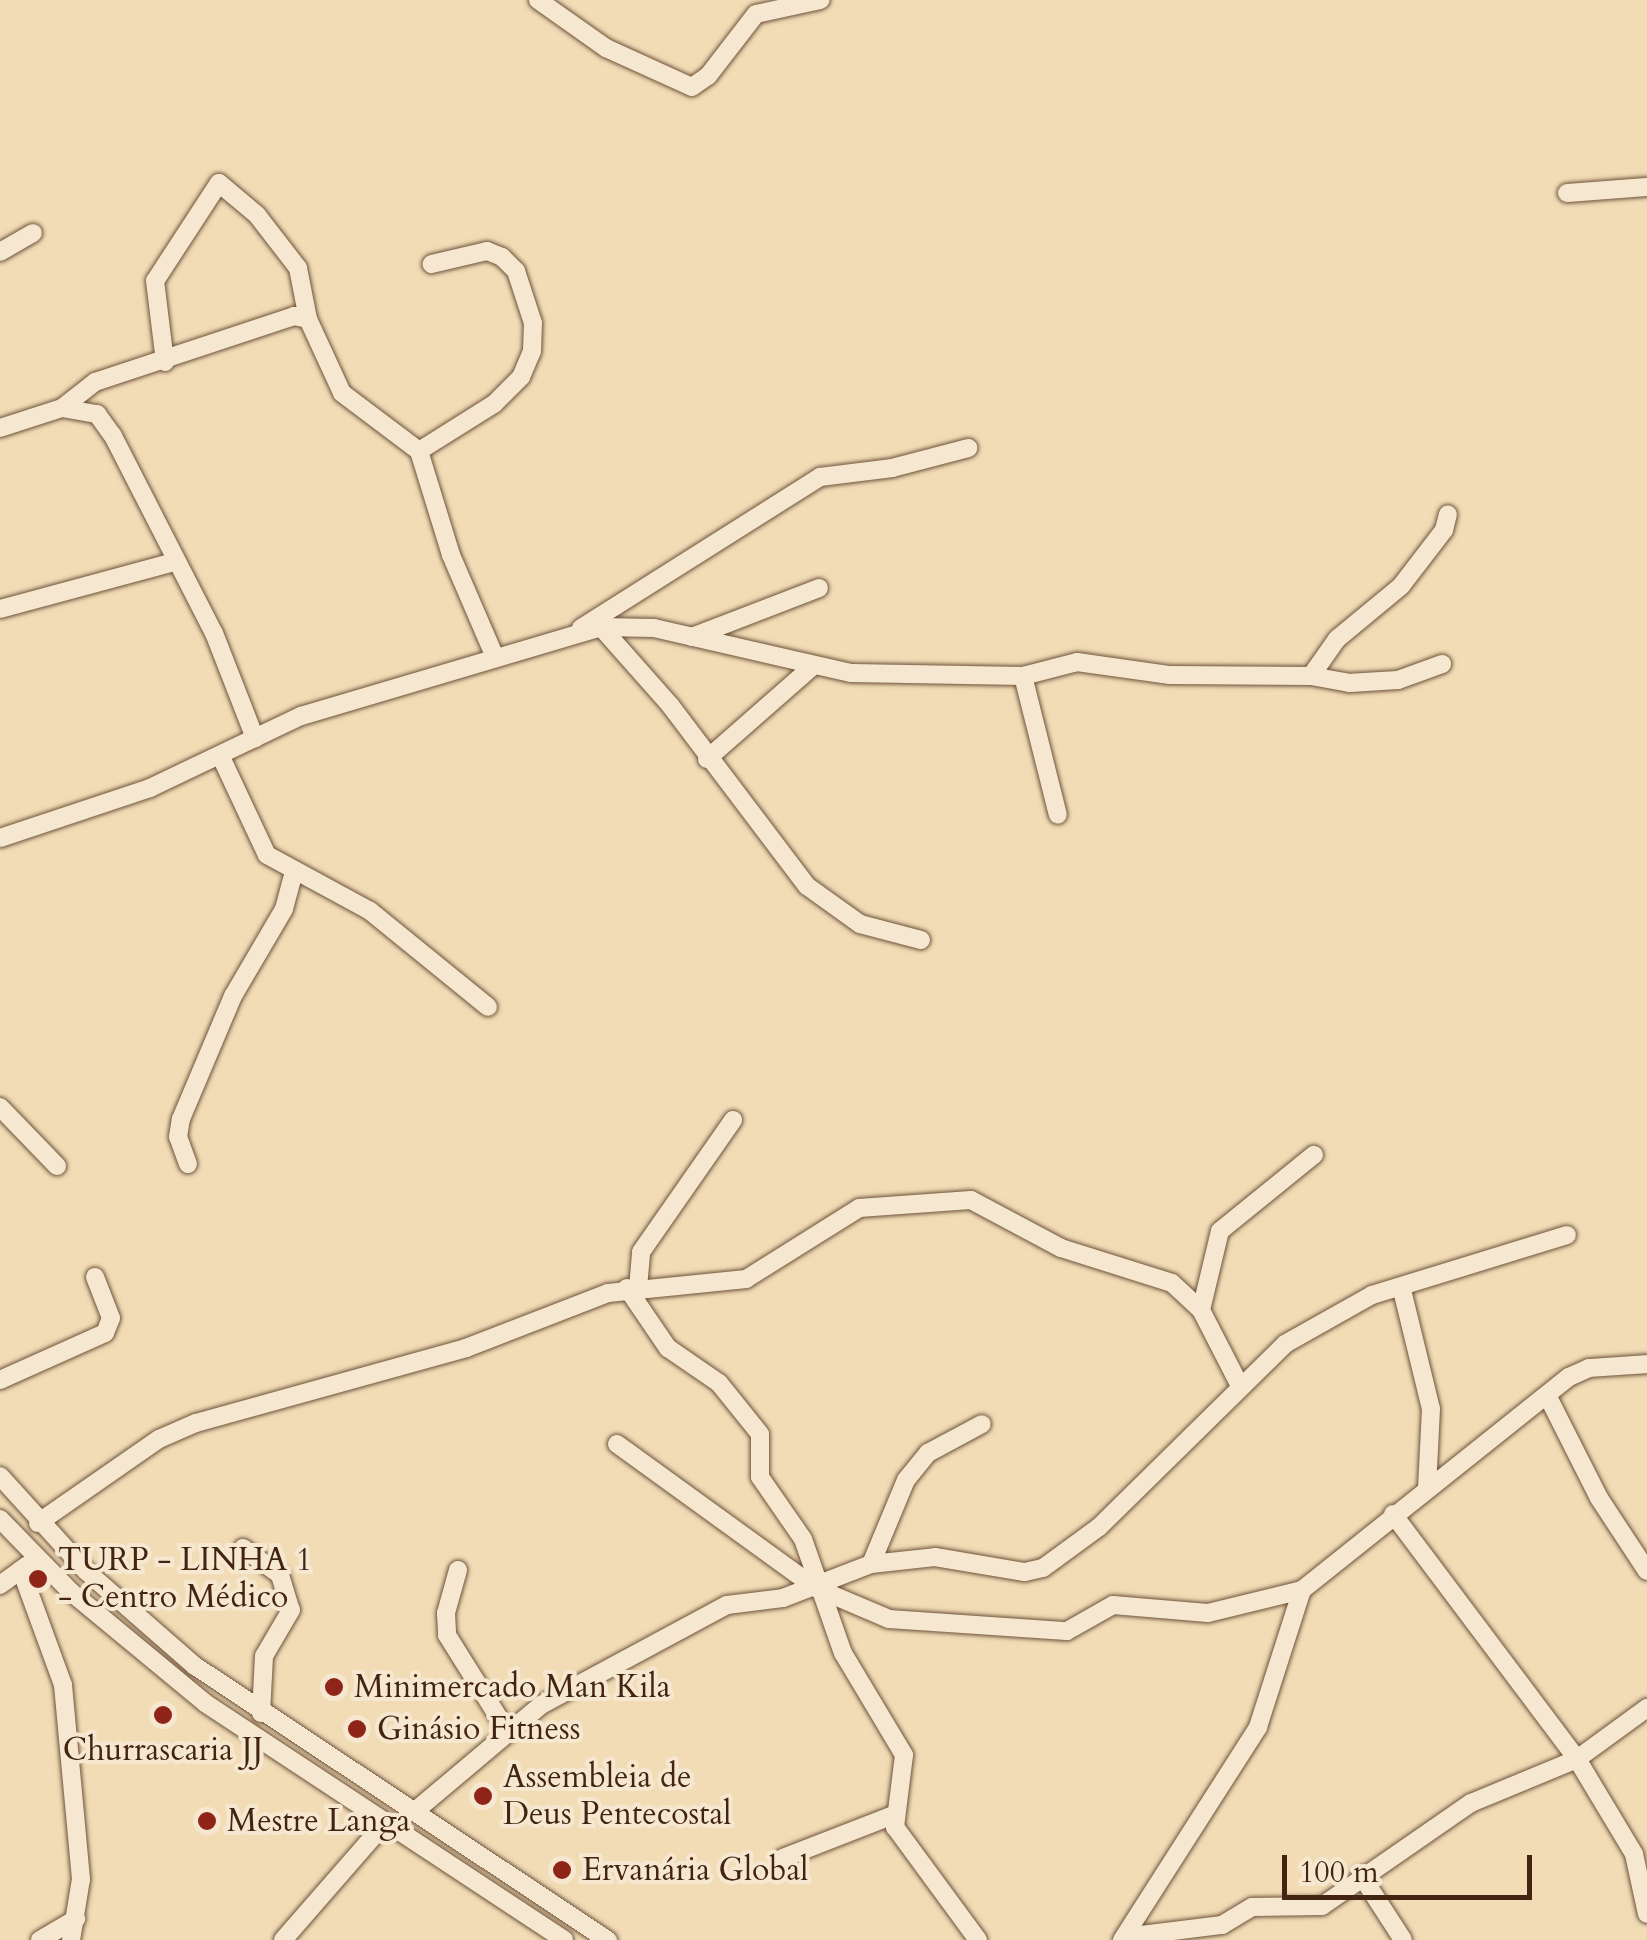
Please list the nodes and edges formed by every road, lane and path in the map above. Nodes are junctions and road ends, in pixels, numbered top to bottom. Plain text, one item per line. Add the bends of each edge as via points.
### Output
1 (538, 0) edge
2 (820, 0) edge
3 (1647, 187) edge
4 (1567, 193) dead end
5 (33, 233) dead end
6 (0, 252) edge
7 (432, 264) dead end
8 (308, 319) junction
9 (165, 362) junction
10 (62, 408) junction
11 (0, 428) edge
12 (968, 448) dead end
13 (419, 452) junction
14 (1448, 514) dead end
15 (174, 562) junction
16 (820, 588) dead end
17 (0, 609) edge
18 (601, 628) junction
19 (576, 630) junction
20 (692, 637) junction
21 (494, 655) junction
22 (1442, 664) dead end
23 (814, 666) junction
24 (1023, 676) junction
25 (1311, 676) junction
26 (255, 738) junction
27 (221, 758) junction
28 (707, 759) junction
29 (1058, 815) dead end
30 (0, 838) edge
31 (293, 874) junction
32 (922, 940) dead end
33 (488, 1007) dead end
34 (0, 1107) edge
35 (733, 1120) dead end
36 (1314, 1155) dead end
37 (188, 1164) dead end
38 (57, 1166) dead end
39 (1567, 1235) dead end
40 (95, 1277) dead end
41 (632, 1288) junction
42 (1402, 1290) junction
43 (1201, 1310) junction
44 (1647, 1364) edge
45 (0, 1380) edge
46 (1239, 1384) junction
47 (1546, 1394) junction
48 (982, 1424) dead end
49 (617, 1444) dead end
50 (0, 1476) edge
51 (1427, 1488) junction
52 (1393, 1514) junction
53 (0, 1519) edge
54 (38, 1523) junction
55 (243, 1548) dead end
56 (29, 1564) junction
57 (871, 1564) junction
58 (458, 1570) dead end
59 (1647, 1572) edge
60 (0, 1585) edge
61 (816, 1588) junction
62 (1302, 1590) junction
63 (1647, 1708) edge
64 (261, 1713) junction
65 (507, 1731) junction
66 (1577, 1759) junction
67 (414, 1812) junction
68 (896, 1814) junction
69 (385, 1823) junction
70 (783, 1858) dead end
71 (1361, 1875) junction
72 (1647, 1914) edge
73 (76, 1919) junction
74 (1123, 1939) edge
75 (40, 1940) edge
76 (70, 1940) edge
77 (283, 1940) edge
78 (564, 1940) edge
79 (608, 1940) edge
80 (978, 1940) edge
81 (1403, 1940) edge

1 - 2 street via 606,48 692,87 756,14
3 - 4 street
5 - 6 street
7 - 13 street via 487,251 502,257 516,270 532,351 521,377 494,404
8 - 9 street via 294,316
8 - 9 street via 306,291 282,242 220,184 155,281
8 - 13 street via 352,405 409,438
9 - 10 street via 96,382
10 - 11 street
10 - 15 street via 82,406 106,424
12 - 19 street via 892,468 820,477
13 - 21 street via 450,555
14 - 25 street via 1444,530 1401,586 1338,639
15 - 17 street
15 - 26 street via 214,633
16 - 20 street
18 - 19 street
18 - 20 street via 640,626
18 - 28 street
19 - 21 street
20 - 23 street
21 - 26 street via 301,716
22 - 25 street via 1398,680 1349,684
23 - 24 street
23 - 28 street
24 - 25 street via 1077,662 1170,675
24 - 29 street
26 - 27 street
27 - 30 street
27 - 31 street via 254,836
28 - 32 street via 833,910
31 - 33 street via 370,911
31 - 37 street via 284,908 233,996 181,1119 178,1137
34 - 38 street
35 - 41 street via 641,1252
36 - 43 street via 1220,1231
39 - 42 street
40 - 45 street via 111,1318 105,1333
41 - 43 street via 746,1278 860,1208 970,1200 1060,1248 1172,1283
41 - 54 street via 466,1348 196,1424 159,1439
41 - 61 street via 668,1348 719,1383 753,1423 761,1440 760,1477 803,1539
42 - 46 street via 1372,1295 1285,1344
42 - 51 street via 1432,1409
43 - 46 street
44 - 47 street via 1589,1368
46 - 57 street via 1099,1527 1043,1568 1024,1572 935,1557
47 - 51 street
47 - 59 street via 1599,1498
48 - 57 street via 928,1452 906,1480
49 - 61 street
50 - 54 street
51 - 52 street
52 - 62 street
52 - 66 street
53 - 56 street
54 - 64 street via 156,1634
55 - 64 street via 280,1575 291,1610 264,1656
56 - 60 street
56 - 69 street via 205,1704
56 - 73 street via 63,1685 82,1878
57 - 61 street
58 - 65 street via 446,1613 448,1635
61 - 62 street via 889,1618 1067,1631 1113,1605 1208,1613
61 - 65 street via 727,1604 630,1652
61 - 68 street via 843,1653 904,1755
62 - 74 street via 1258,1728
63 - 66 street
64 - 67 street
65 - 67 street
66 - 71 street via 1471,1803
66 - 72 street via 1634,1854
67 - 79 street
68 - 70 street
68 - 80 street via 897,1832
69 - 77 street
69 - 78 street
71 - 74 street via 1312,1909 1252,1907 1222,1926
71 - 81 street
73 - 75 street
73 - 76 street

